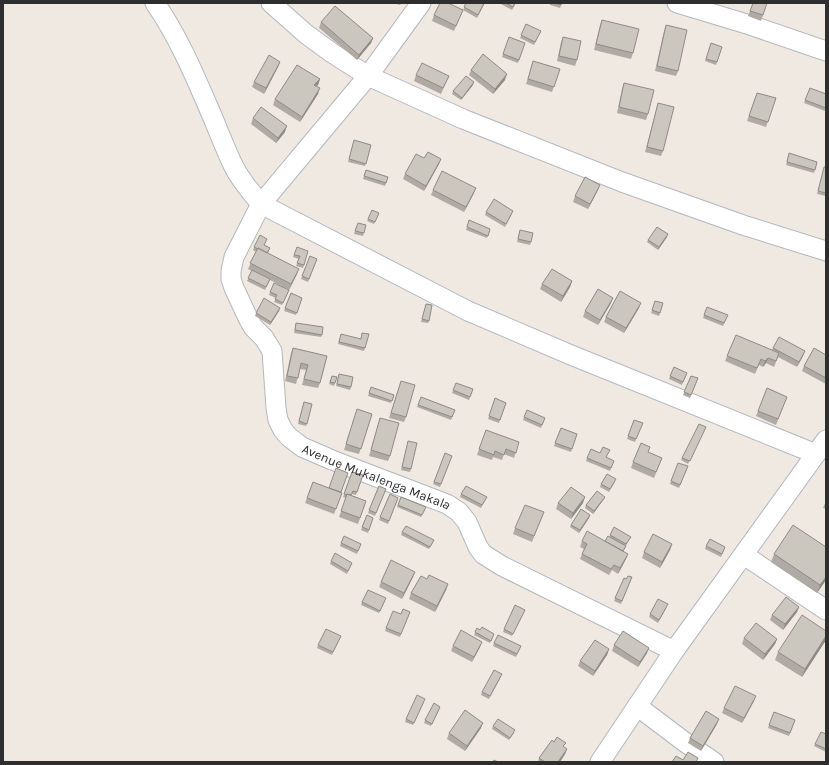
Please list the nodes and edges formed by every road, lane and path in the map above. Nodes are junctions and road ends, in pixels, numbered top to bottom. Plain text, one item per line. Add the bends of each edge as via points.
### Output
1 (155, 3) edge
2 (271, 3) edge
3 (421, 3) edge
4 (677, 3) edge
5 (826, 51) edge
6 (368, 76) junction
7 (261, 204) junction
8 (826, 251) edge
9 (821, 447) edge
10 (744, 555) junction
11 (826, 610) edge
12 (674, 650) junction
13 (637, 706) junction
14 (600, 762) edge
15 (714, 762) edge

1 - 7 street via 166,19 199,84 234,167
2 - 6 street via 306,34
3 - 6 street, Avenue Mukalenga Makala
4 - 5 street
6 - 7 street, Avenue Mukalenga Makala
6 - 8 street via 463,119 622,182 722,218
7 - 9 street via 468,311 571,356
7 - 12 street, Avenue Mukalenga Makala via 234,257 231,279 253,328 264,338 272,351 278,420 289,437 302,447 332,460 447,504 459,512 467,522 478,547 490,559
9 - 10 street
10 - 11 street
10 - 12 street
12 - 13 street
13 - 14 street
13 - 15 street

